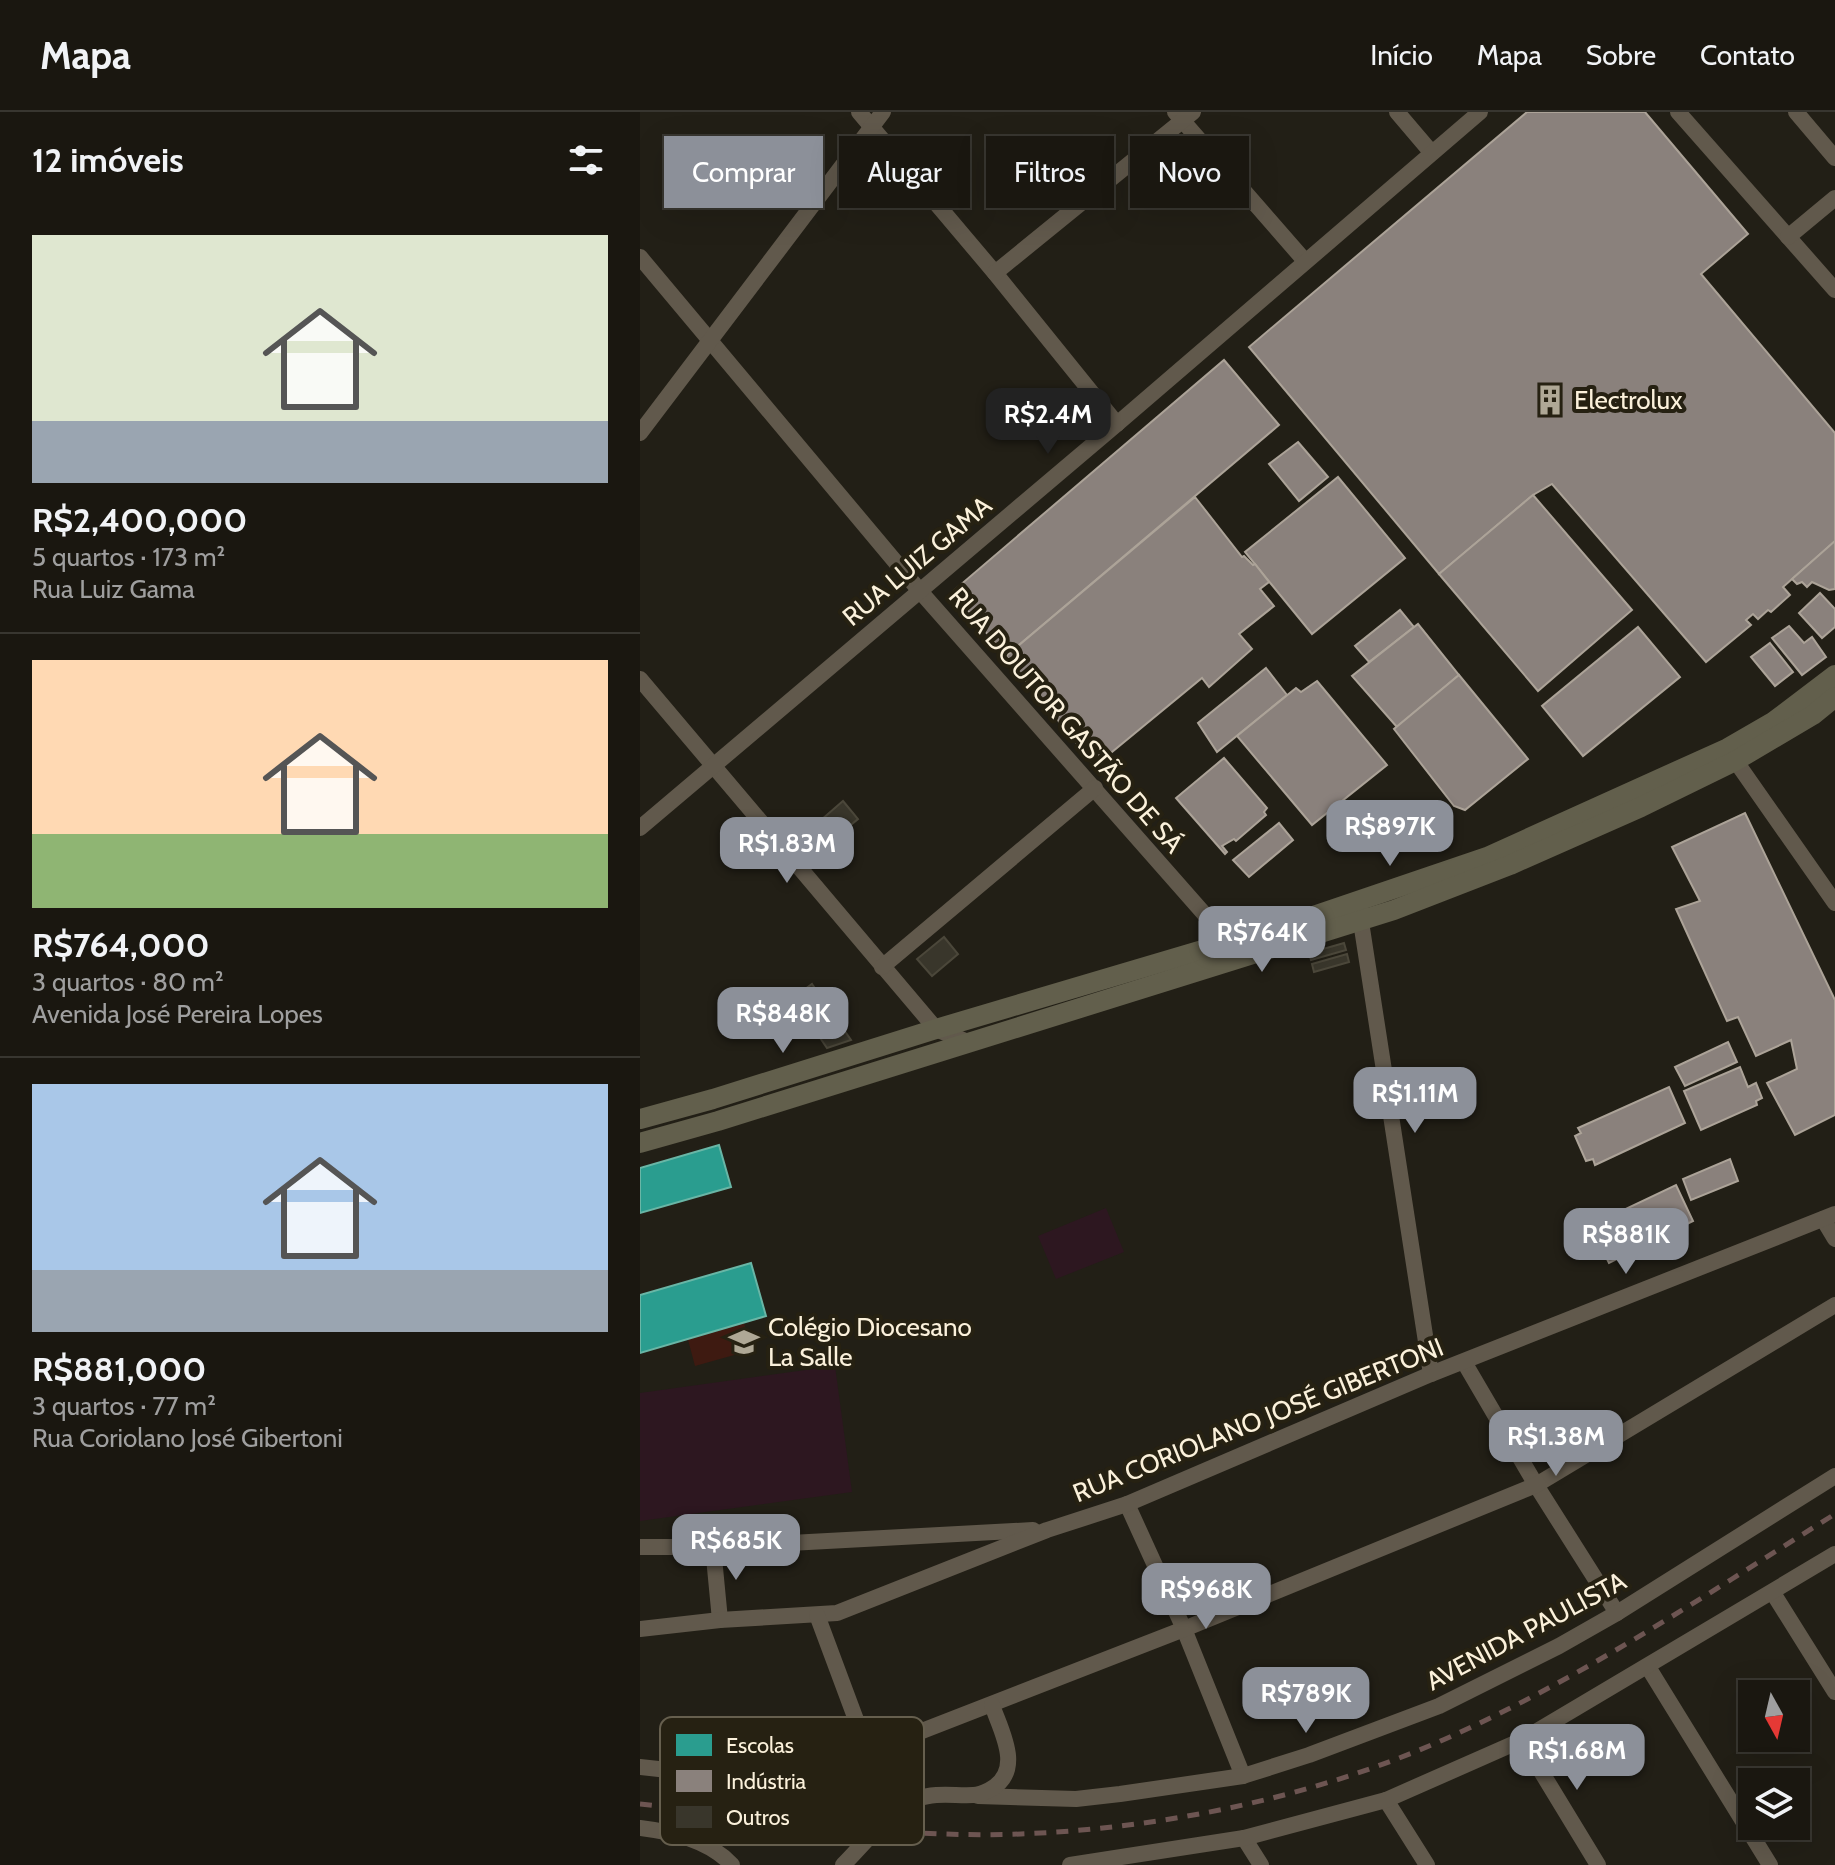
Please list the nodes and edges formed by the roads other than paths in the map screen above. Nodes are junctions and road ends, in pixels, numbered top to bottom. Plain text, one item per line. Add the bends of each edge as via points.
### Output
1 (859, 112) edge
2 (883, 112) edge
3 (1397, 112) edge
4 (1480, 112) edge
5 (1678, 112) edge
6 (1796, 112) edge
7 (1183, 115) edge
8 (871, 127) junction
9 (1431, 152) junction
10 (1835, 158) edge
11 (1835, 198) edge
12 (1788, 237) junction
13 (640, 257) edge
14 (1305, 261) junction
15 (995, 273) junction
16 (1835, 290) edge
17 (712, 340) junction
18 (1117, 424) junction
19 (640, 433) edge
20 (919, 590) junction
21 (1835, 675) edge
22 (640, 679) edge
23 (1835, 697) edge
24 (1731, 755) junction
25 (712, 766) junction
26 (1095, 788) junction
27 (640, 828) edge
28 (1835, 903) edge
29 (1360, 912) junction
30 (1231, 951) junction
31 (882, 967) junction
32 (936, 1029) junction
33 (970, 1043) junction
34 (713, 1099) junction
35 (640, 1119) edge
36 (718, 1121) junction
37 (640, 1143) edge
38 (1829, 1217) edge
39 (1835, 1239) edge
40 (1835, 1305) edge
41 (1464, 1362) junction
42 (1431, 1374) junction
43 (1835, 1476) edge
44 (1536, 1485) junction
45 (1127, 1504) junction
46 (1047, 1530) junction
47 (640, 1547) edge
48 (713, 1547) junction
49 (1835, 1554) edge
50 (1773, 1593) junction
51 (1617, 1613) junction
52 (817, 1615) junction
53 (720, 1620) junction
54 (640, 1629) edge
55 (1184, 1629) junction
56 (1648, 1667) junction
57 (1835, 1692) edge
58 (992, 1705) junction
59 (855, 1717) edge
60 (924, 1731) edge
61 (1522, 1740) junction
62 (640, 1767) edge
63 (660, 1769) edge
64 (1243, 1776) junction
65 (978, 1796) junction
66 (924, 1798) edge
67 (1386, 1800) junction
68 (640, 1828) edge
69 (660, 1831) edge
70 (1244, 1838) junction
71 (707, 1845) edge
72 (863, 1845) edge
73 (732, 1865) edge
74 (843, 1865) edge
75 (1070, 1865) edge
76 (1261, 1865) edge
77 (1427, 1865) edge
78 (1598, 1865) edge
79 (1770, 1865) edge

1 - 8 street
2 - 8 street
3 - 9 street
4 - 9 street, RUA LUIZ GAMA
5 - 12 street
6 - 10 street
7 - 14 street
7 - 15 street
8 - 15 street
8 - 17 street
9 - 14 street, RUA LUIZ GAMA
11 - 12 street
12 - 16 street
13 - 17 street, RUA DOUTOR GASTÃO DE SÁ
14 - 18 street, RUA LUIZ GAMA
15 - 18 street
17 - 19 street
17 - 20 street, RUA DOUTOR GASTÃO DE SÁ
18 - 20 street, RUA LUIZ GAMA
20 - 25 street, RUA LUIZ GAMA
20 - 26 street, RUA DOUTOR GASTÃO DE SÁ
21 - 24 main road
22 - 25 street
23 - 24 main road via 1813,715
24 - 28 street
24 - 29 main road
25 - 27 street, RUA LUIZ GAMA
25 - 31 street
26 - 30 street, RUA DOUTOR GASTÃO DE SÁ
26 - 31 street
29 - 30 main road
29 - 42 street
30 - 32 main road
30 - 33 main road
31 - 32 street
32 - 33 street
32 - 34 main road
33 - 36 main road
34 - 35 main road
34 - 36 main road
36 - 37 main road
38 - 39 street
38 - 41 street, RUA CORIOLANO JOSÉ GIBERTONI
40 - 44 street
41 - 42 street, RUA CORIOLANO JOSÉ GIBERTONI
41 - 44 street
42 - 45 street, RUA CORIOLANO JOSÉ GIBERTONI
43 - 51 street, AVENIDA PAULISTA
44 - 51 street
44 - 55 street
45 - 46 street, RUA CORIOLANO JOSÉ GIBERTONI
45 - 55 street
46 - 48 street
46 - 52 street, RUA CORIOLANO JOSÉ GIBERTONI via 837,1613
47 - 48 street
48 - 53 street
49 - 50 street
50 - 56 street
50 - 57 street
51 - 64 street, AVENIDA PAULISTA via 1439,1706
52 - 53 street, RUA CORIOLANO JOSÉ GIBERTONI
52 - 59 street
53 - 54 street, RUA CORIOLANO JOSÉ GIBERTONI
55 - 58 street
55 - 64 street
56 - 61 street
56 - 79 street
58 - 60 street
58 - 65 street via 1009,1752 1008,1767 996,1786
61 - 67 street
61 - 78 street
62 - 63 street
64 - 65 street, AVENIDA PAULISTA via 1076,1799
65 - 66 street, AVENIDA PAULISTA
67 - 70 street
67 - 77 street
68 - 69 street
70 - 75 street
70 - 76 street
71 - 73 street
72 - 74 street, AVENIDA PAULISTA

